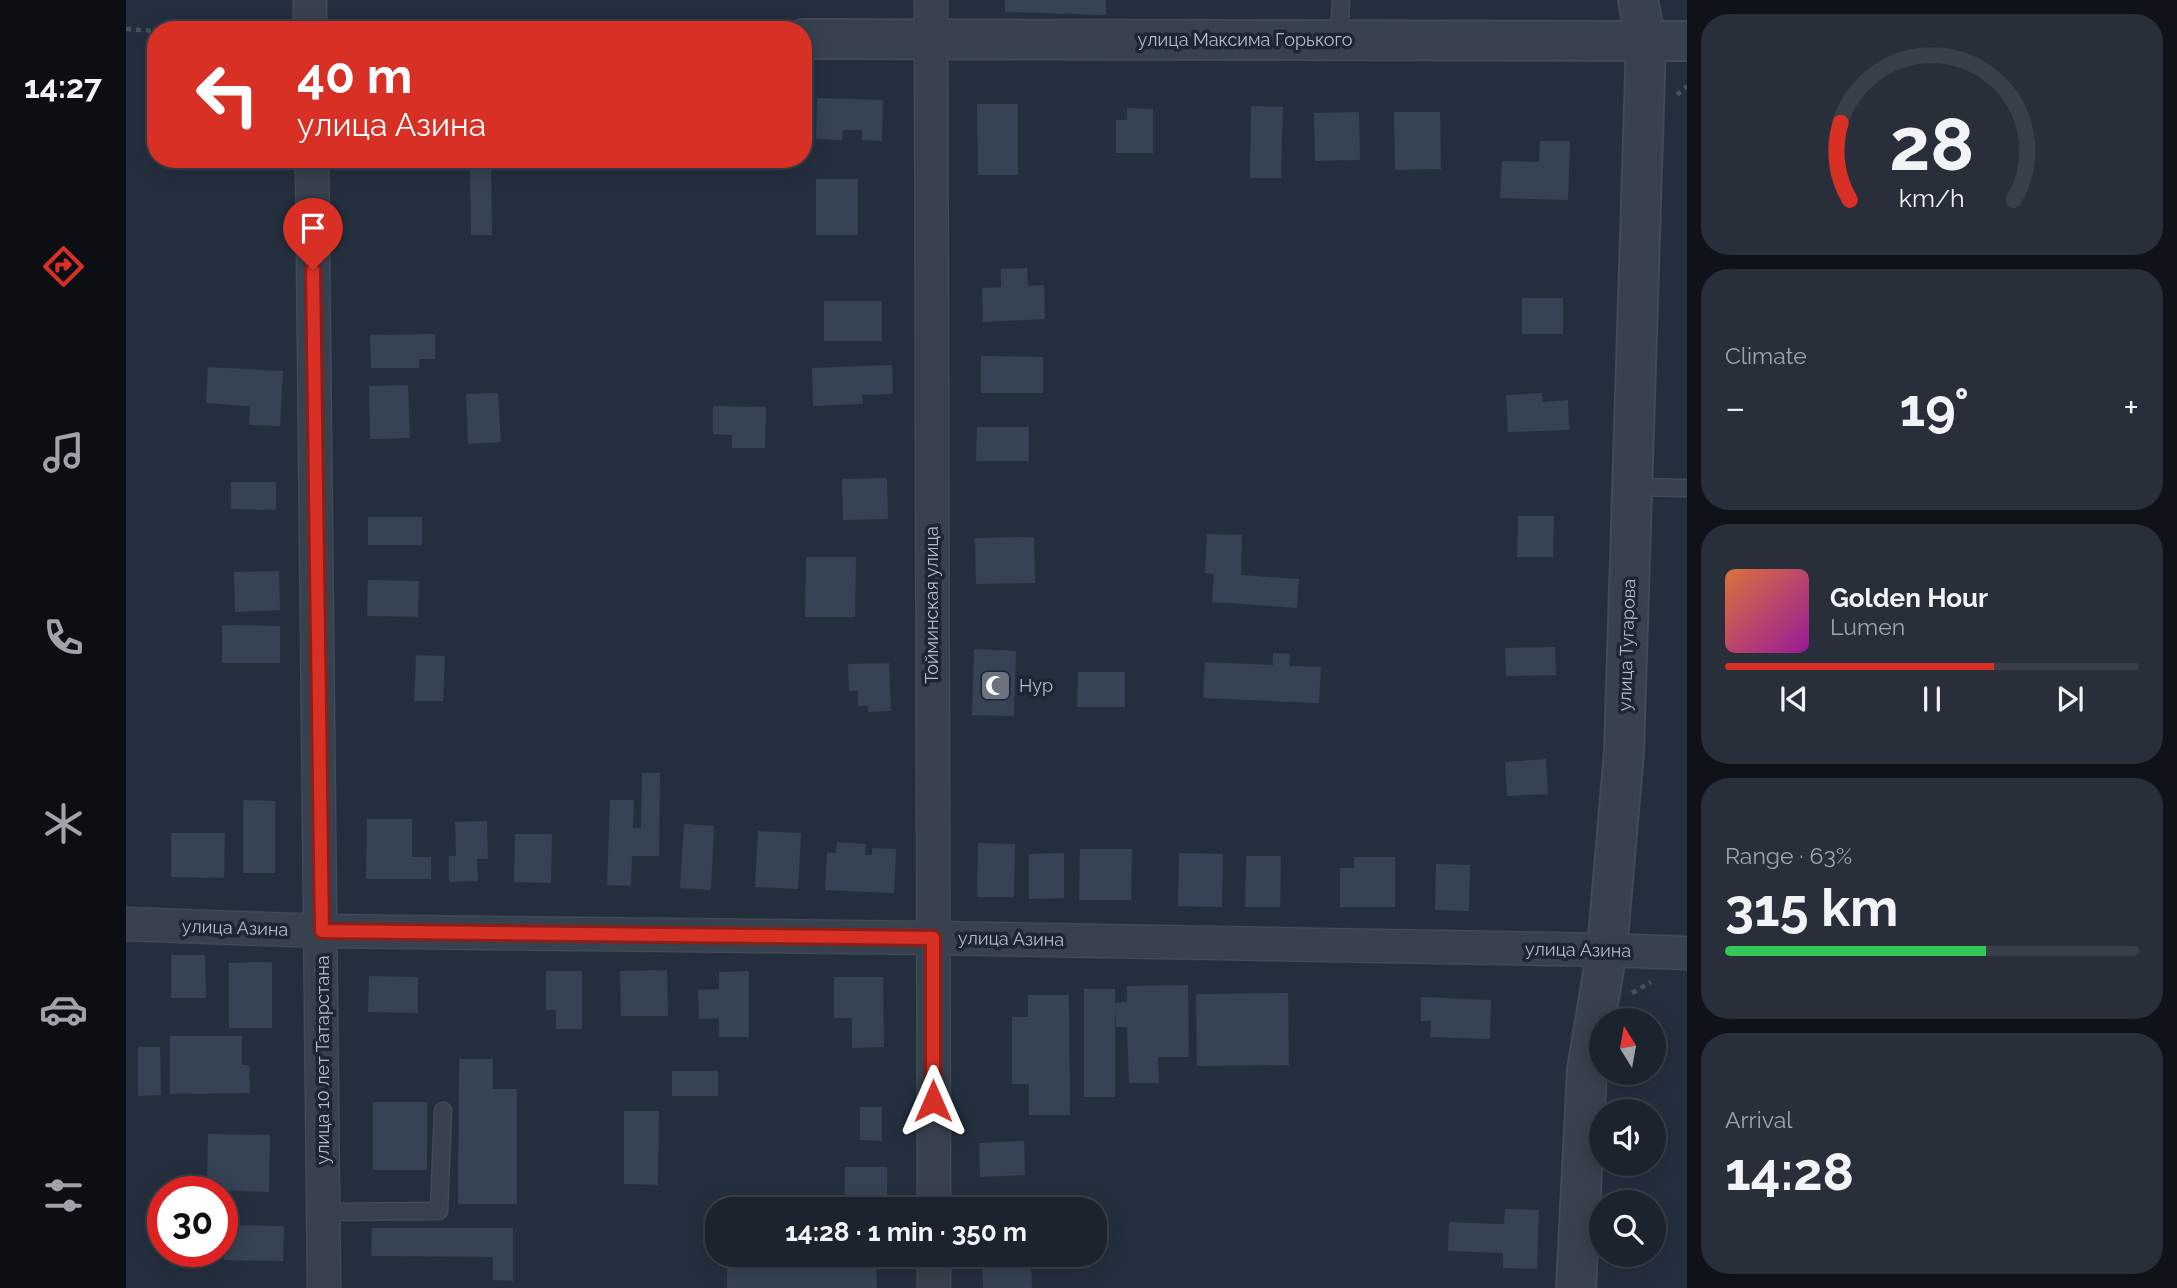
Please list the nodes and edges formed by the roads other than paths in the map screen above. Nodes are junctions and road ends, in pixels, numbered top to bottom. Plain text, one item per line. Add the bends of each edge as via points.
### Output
1 (310, 0) edge
2 (931, 0) edge
3 (1341, 0) edge
4 (1638, 0) edge
5 (310, 21) edge
6 (812, 39) edge
7 (930, 40) junction
8 (1339, 40) junction
9 (1646, 41) junction
10 (1687, 41) edge
11 (312, 168) edge
12 (1632, 487) junction
13 (1687, 488) edge
14 (126, 923) edge
15 (322, 931) junction
16 (933, 938) junction
17 (1607, 950) junction
18 (1687, 953) edge
19 (443, 1111) dead end
20 (934, 1197) edge
21 (324, 1212) junction
22 (934, 1267) edge
23 (324, 1288) edge
24 (934, 1288) edge
25 (1576, 1288) edge

1 - 5 street
2 - 7 street, Тойминская улица
3 - 8 lane
4 - 9 street, улица Тугарова
6 - 7 street, улица Максима Горького
7 - 8 street, улица Максима Горького
7 - 16 street, Тойминская улица
8 - 9 street, улица Максима Горького
9 - 10 street, улица Максима Горького
9 - 12 street, улица Тугарова
11 - 15 street, улица 10 лет Татарстана
12 - 13 lane
12 - 17 street, улица Тугарова via 1624,752
14 - 15 street, улица Азина
15 - 16 street, улица Азина
15 - 21 street, улица 10 лет Татарстана
16 - 17 street, улица Азина
16 - 20 street, Тойминская улица
17 - 18 street, улица Азина
17 - 25 street, улица Тугарова via 1587,1070
19 - 21 lane via 439,1211
21 - 23 street, улица 10 лет Татарстана
22 - 24 street

